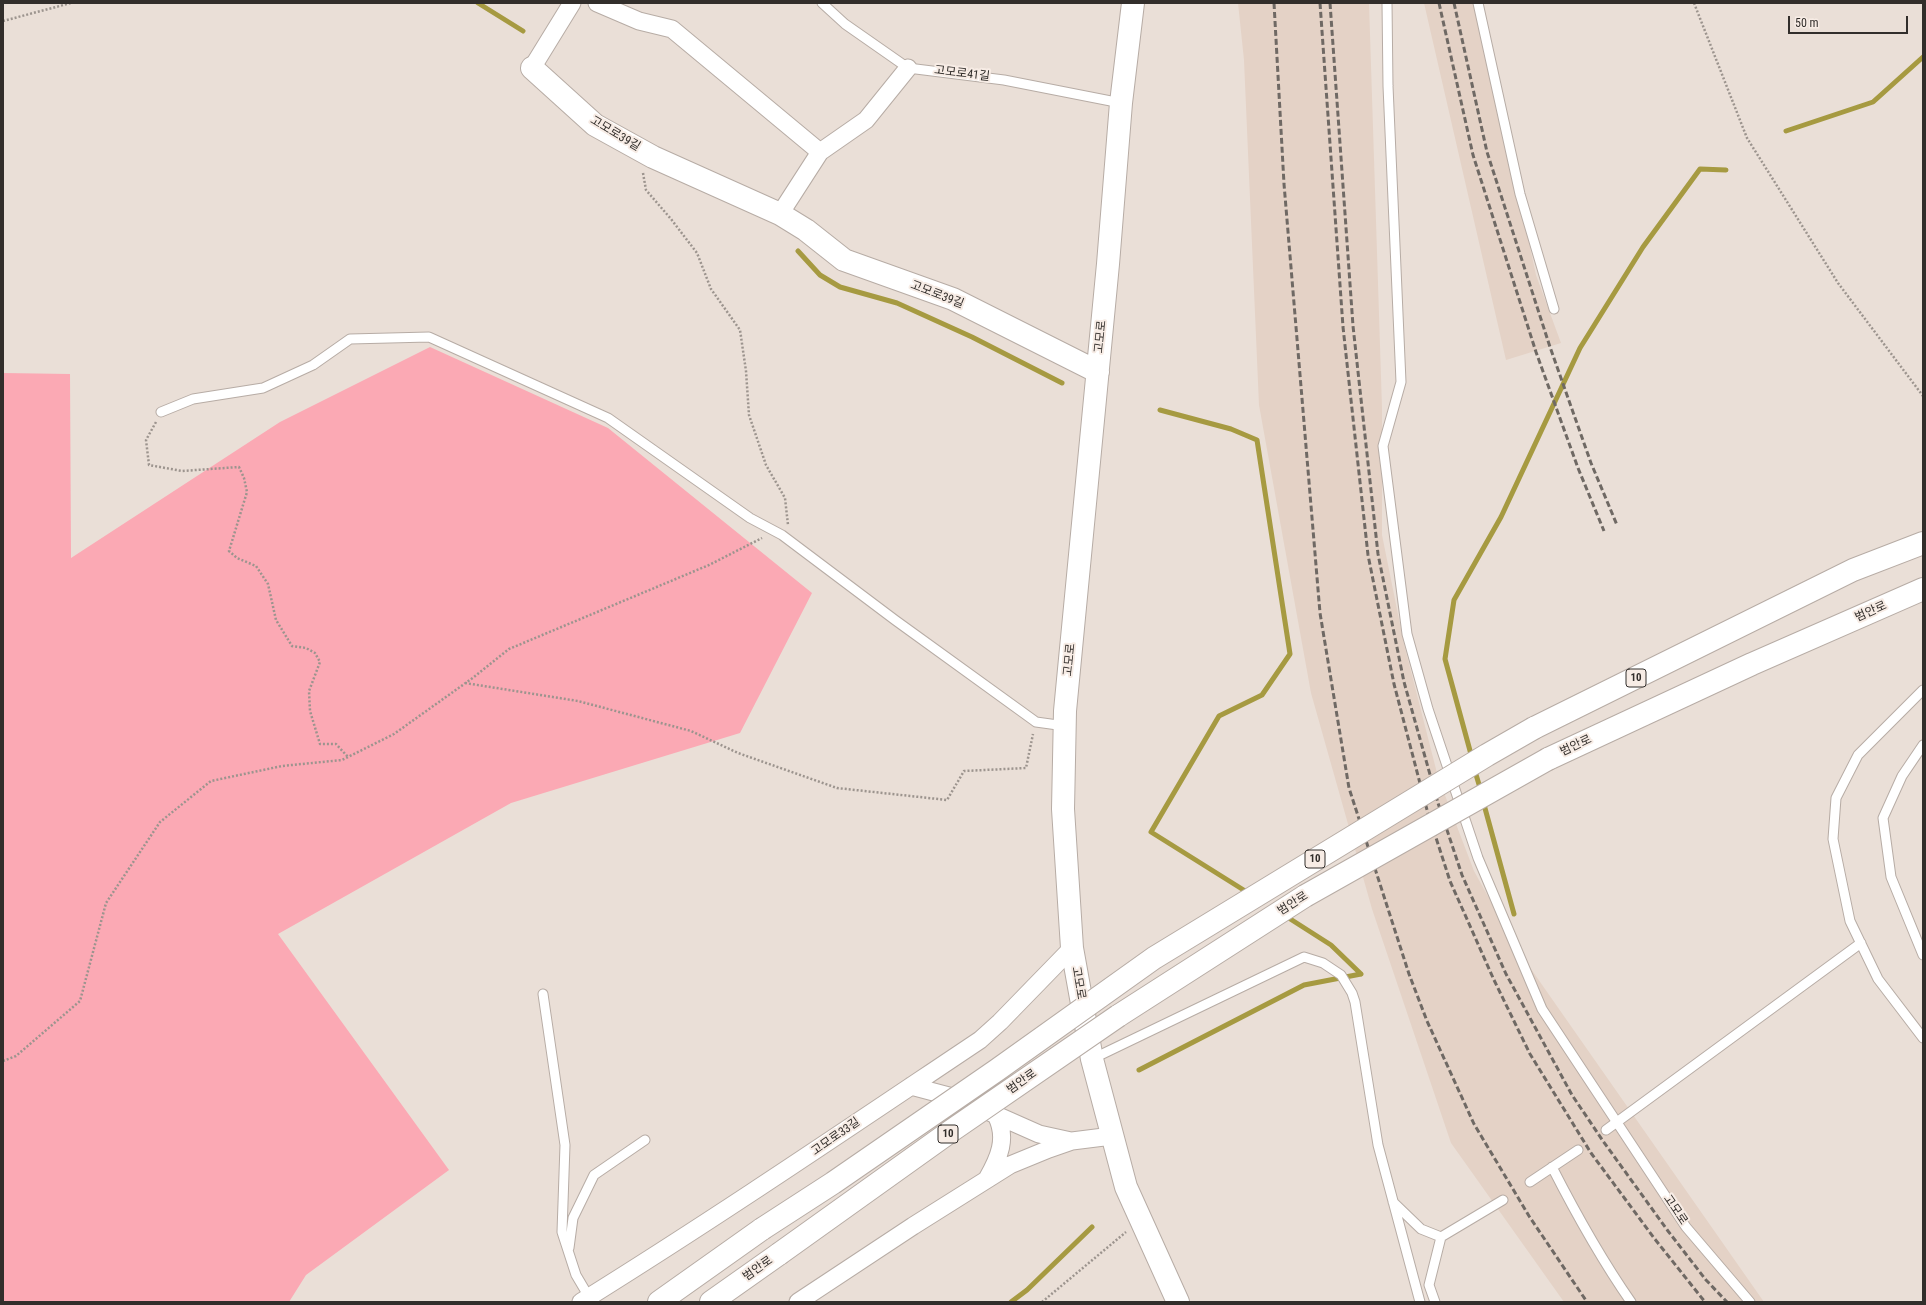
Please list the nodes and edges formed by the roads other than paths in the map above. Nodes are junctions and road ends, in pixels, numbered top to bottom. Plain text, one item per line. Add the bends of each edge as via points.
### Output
1 (572, 3) edge
2 (598, 3) edge
3 (822, 3) edge
4 (1133, 3) edge
5 (1387, 3) edge
6 (1478, 3) edge
7 (532, 68) joint
8 (908, 68) junction
9 (1121, 103) junction
10 (820, 152) junction
11 (780, 214) junction
12 (1554, 308) dead end
13 (1098, 372) junction
14 (161, 412) road end
15 (1923, 543) edge
16 (1923, 589) edge
17 (1923, 690) edge
18 (1065, 726) junction
19 (1923, 745) edge
20 (1861, 943) junction
21 (1072, 948) junction
22 (1923, 955) edge
23 (543, 994) dead end
24 (1923, 1038) edge
25 (1092, 1059) junction
26 (911, 1086) junction
27 (996, 1115) junction
28 (1616, 1122) junction
29 (1606, 1130) dead end
30 (1112, 1136) junction
31 (645, 1140) dead end
32 (1072, 1141) junction
33 (1578, 1150) dead end
34 (1552, 1167) junction
35 (987, 1179) junction
36 (1530, 1182) dead end
37 (1503, 1200) dead end
38 (1392, 1201) junction
39 (1442, 1237) junction
40 (569, 1251) junction
41 (585, 1300) edge
42 (659, 1302) edge
43 (711, 1302) edge
44 (798, 1302) edge
45 (1178, 1302) edge
46 (1420, 1302) edge
47 (1435, 1302) edge
48 (1631, 1302) edge
49 (1750, 1302) edge

1 - 7 street, 고모로39길
2 - 10 street via 639,21 672,29
3 - 8 lane, 고모로41길 via 846,24
4 - 9 main road, 고모로
5 - 28 lane, 고모로 via 1388,86 1401,382 1383,446 1406,634 1428,709 1478,858 1542,1009
6 - 12 lane via 1520,194
7 - 11 main road, 고모로39길 via 595,125 653,157
8 - 9 lane, 고모로41길 via 1004,80
8 - 10 street via 866,120
9 - 13 main road, 고모로
10 - 11 street
11 - 13 main road, 고모로39길 via 806,230 844,260 954,299
13 - 18 main road, 고모로
14 - 18 lane via 193,399 264,388 313,365 350,339 429,337 608,418 750,518 776,531 1036,722
15 - 42 main road, 범안로 / 10, bridge via 1853,570 1534,728 1486,755 1154,958 997,1070
16 - 43 main road, 범안로 / 10, bridge via 1752,664 1548,759 1305,896 1135,1005 951,1131
17 - 20 lane via 1858,755 1836,798 1833,839 1850,921
18 - 21 main road, 고모로 via 1063,809
19 - 22 lane via 1902,776 1883,818 1891,877
20 - 24 lane via 1878,979
20 - 28 lane
21 - 25 main road, 고모로
21 - 26 street, 고모로33길 via 980,1040
23 - 40 lane via 565,1144 562,1232
25 - 30 main road, 고모로
25 - 38 lane via 1304,957 1323,963 1342,975 1354,1002 1378,1144
26 - 27 street via 960,1099
26 - 41 street, 고모로33길 via 801,1161
27 - 32 street via 1039,1134
27 - 35 street via 1001,1124 1002,1142
28 - 29 lane
28 - 49 lane, 고모로 via 1686,1227
30 - 32 street
30 - 45 main road, 고모로 via 1126,1187
31 - 40 lane via 594,1175 573,1218
32 - 35 street via 1010,1165
33 - 34 lane
34 - 36 lane
34 - 48 lane via 1580,1221
35 - 44 street
37 - 39 lane
38 - 39 lane via 1421,1229
38 - 46 lane
39 - 47 lane via 1429,1285
40 - 41 lane

